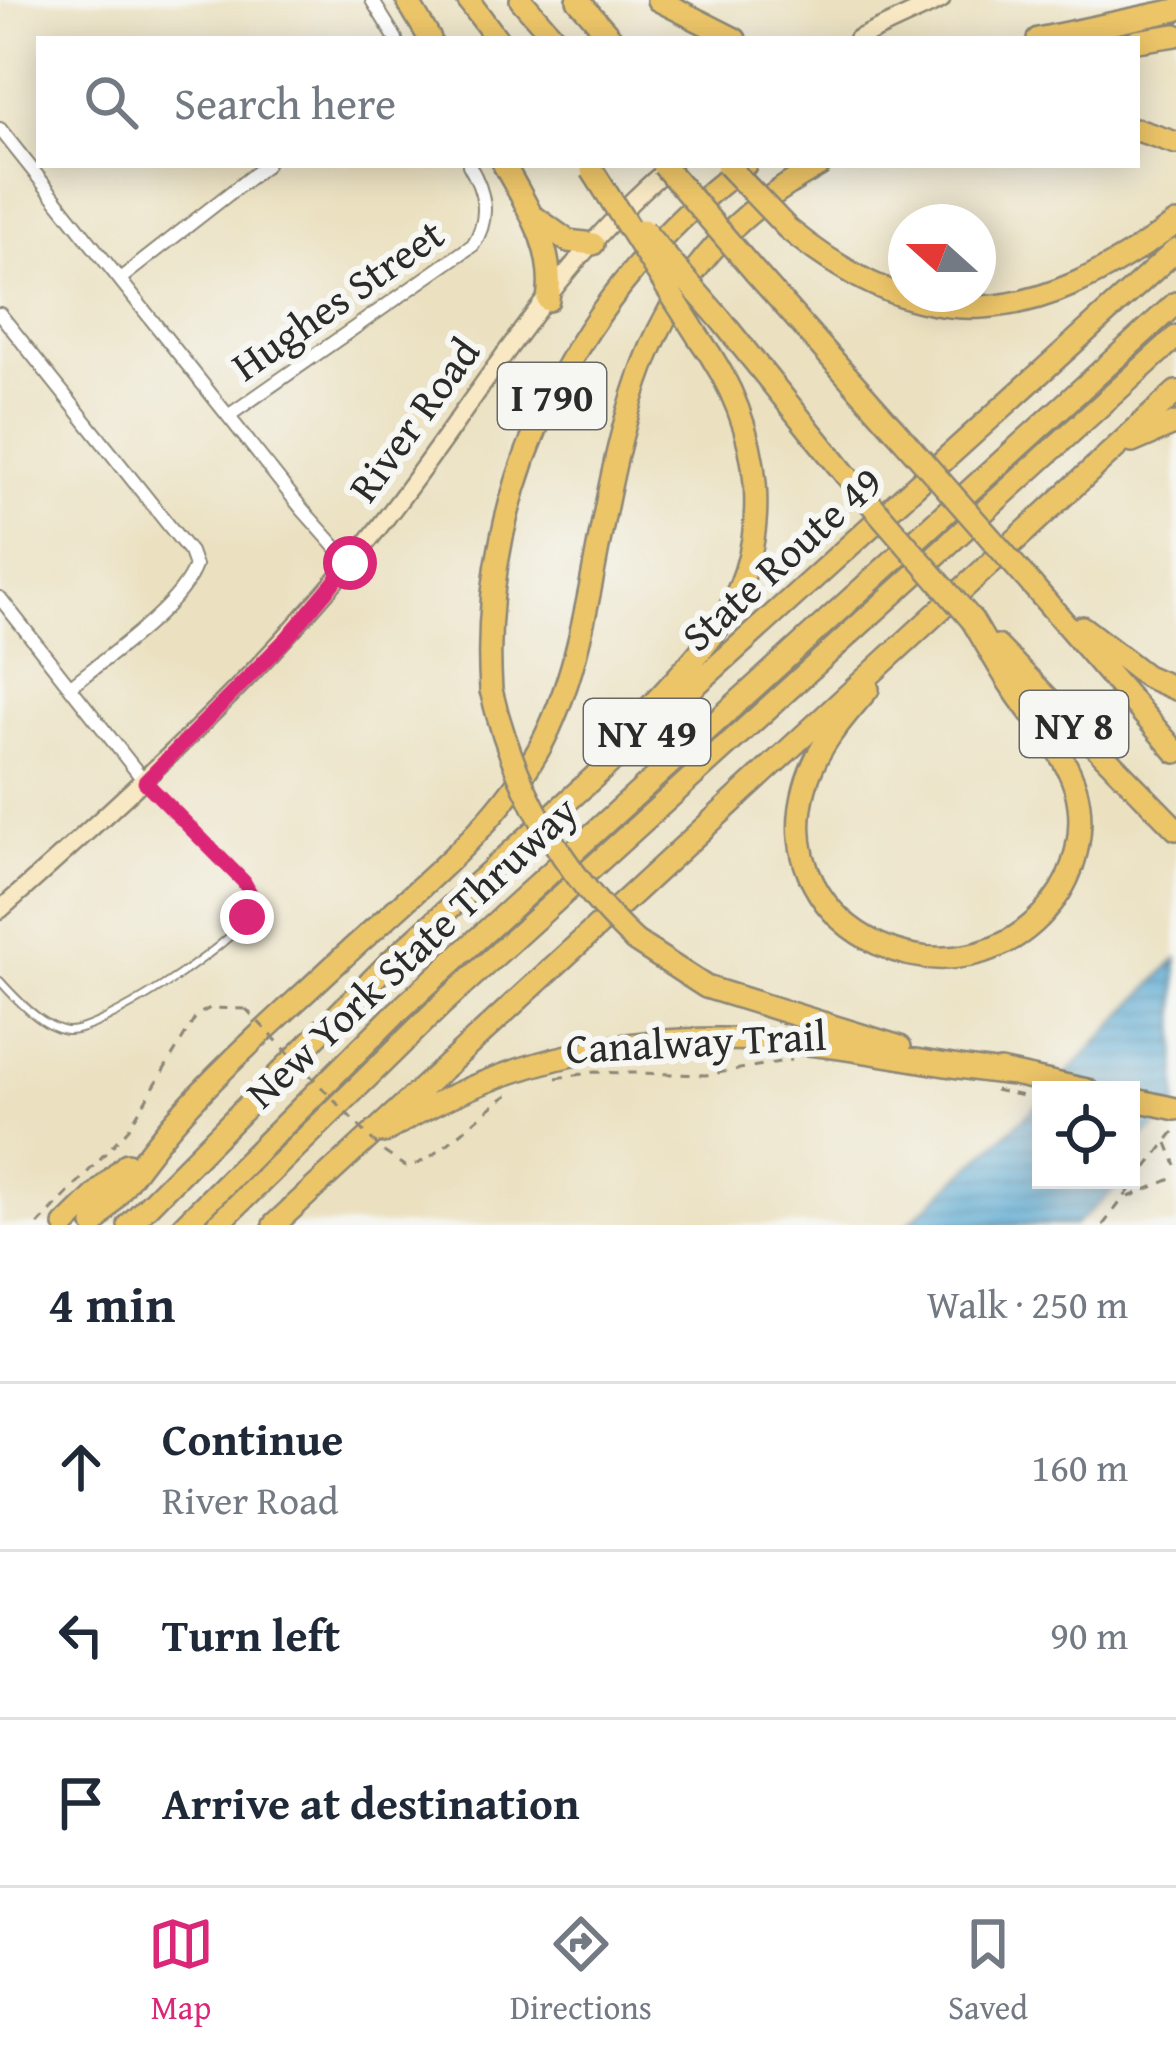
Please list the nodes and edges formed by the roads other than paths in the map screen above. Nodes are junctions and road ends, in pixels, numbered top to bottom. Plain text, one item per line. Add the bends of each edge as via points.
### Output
1 (372, 0) edge
2 (407, 0) edge
3 (468, 0) edge
4 (521, 0) edge
5 (578, 0) edge
6 (658, 0) edge
7 (941, 0) edge
8 (1176, 10) edge
9 (1176, 35) edge
10 (394, 36) edge
11 (428, 36) edge
12 (495, 36) edge
13 (552, 36) edge
14 (610, 36) edge
15 (729, 36) edge
16 (863, 36) edge
17 (1052, 36) edge
18 (1140, 41) edge
19 (0, 129) edge
20 (1140, 131) edge
21 (1176, 143) edge
22 (262, 168) edge
23 (470, 168) edge
24 (506, 168) edge
25 (590, 168) edge
26 (665, 168) edge
27 (669, 168) edge
28 (730, 168) edge
29 (741, 168) edge
30 (816, 168) edge
31 (531, 214) junction
32 (1176, 223) edge
33 (593, 244) junction
34 (1176, 250) edge
35 (119, 279) junction
36 (548, 299) junction
37 (1176, 302) edge
38 (0, 314) edge
39 (1176, 338) edge
40 (1176, 392) edge
41 (228, 416) junction
42 (1176, 423) edge
43 (1110, 452) junction
44 (350, 563) junction
45 (1032, 585) junction
46 (0, 598) edge
47 (934, 612) junction
48 (971, 620) junction
49 (70, 687) junction
50 (1176, 689) edge
51 (1176, 752) edge
52 (145, 782) junction
53 (565, 805) junction
54 (1176, 829) edge
55 (0, 910) edge
56 (0, 981) edge
57 (1006, 1083) junction
58 (1032, 1085) edge
59 (1140, 1101) edge
60 (1176, 1109) edge
61 (172, 1124) junction
62 (347, 1154) junction
63 (65, 1225) edge
64 (94, 1225) edge
65 (129, 1225) edge
66 (184, 1225) edge
67 (218, 1225) edge
68 (274, 1225) edge

1 - 10 street
2 - 11 highway
3 - 12 highway
4 - 13 highway
5 - 14 highway
6 - 15 highway
7 - 16 main road
8 - 17 highway
9 - 18 highway
19 - 35 street
20 - 21 highway
22 - 35 street
23 - 41 street, Hughes Street via 485,218 473,244
24 - 31 highway
25 - 48 highway, NY 8, bridge
25 - 53 highway, bridge via 730,381 743,414 756,506 750,544 714,633
26 - 45 highway, NY 8, bridge
27 - 33 main road, River Road
28 - 32 highway, bridge via 788,229 842,270 880,289 962,307 1068,290
29 - 57 highway, I 790, bridge via 635,268 564,371 532,437 492,575 490,690 503,741 540,825 601,909 635,941 706,987
30 - 61 highway via 739,223 699,265 652,341 620,429 565,691 517,786
31 - 33 highway via 568,241
31 - 36 highway via 546,246
33 - 36 main road, River Road
34 - 53 highway, State Route 49 / NY 49
35 - 41 street
36 - 44 main road, River Road
37 - 66 highway, New York State Thruway via 411,998
38 - 49 street via 195,566 166,605
39 - 67 highway, New York State Thruway via 440,1006
40 - 43 highway, NY 49
41 - 44 street
42 - 43 highway
43 - 47 highway, NY 49
44 - 52 main road, River Road
45 - 50 highway via 1115,654
45 - 51 highway, NY 8
46 - 49 street
47 - 48 highway via 836,725 804,789 801,817 809,870 826,900 847,924 908,958 964,959 1016,939 1063,890 1078,838 1066,763
47 - 62 highway, NY 49
48 - 54 highway, NY 8
49 - 52 street
52 - 55 main road, River Road
52 - 56 lane via 244,882 247,917 127,1013 83,1031 59,1030
53 - 65 highway, State Route 49 / NY 49 via 391,961
57 - 58 highway, I 790
57 - 62 highway via 789,1042 677,1039 497,1073
59 - 60 highway
61 - 63 highway
61 - 64 highway
62 - 68 highway, NY 49

